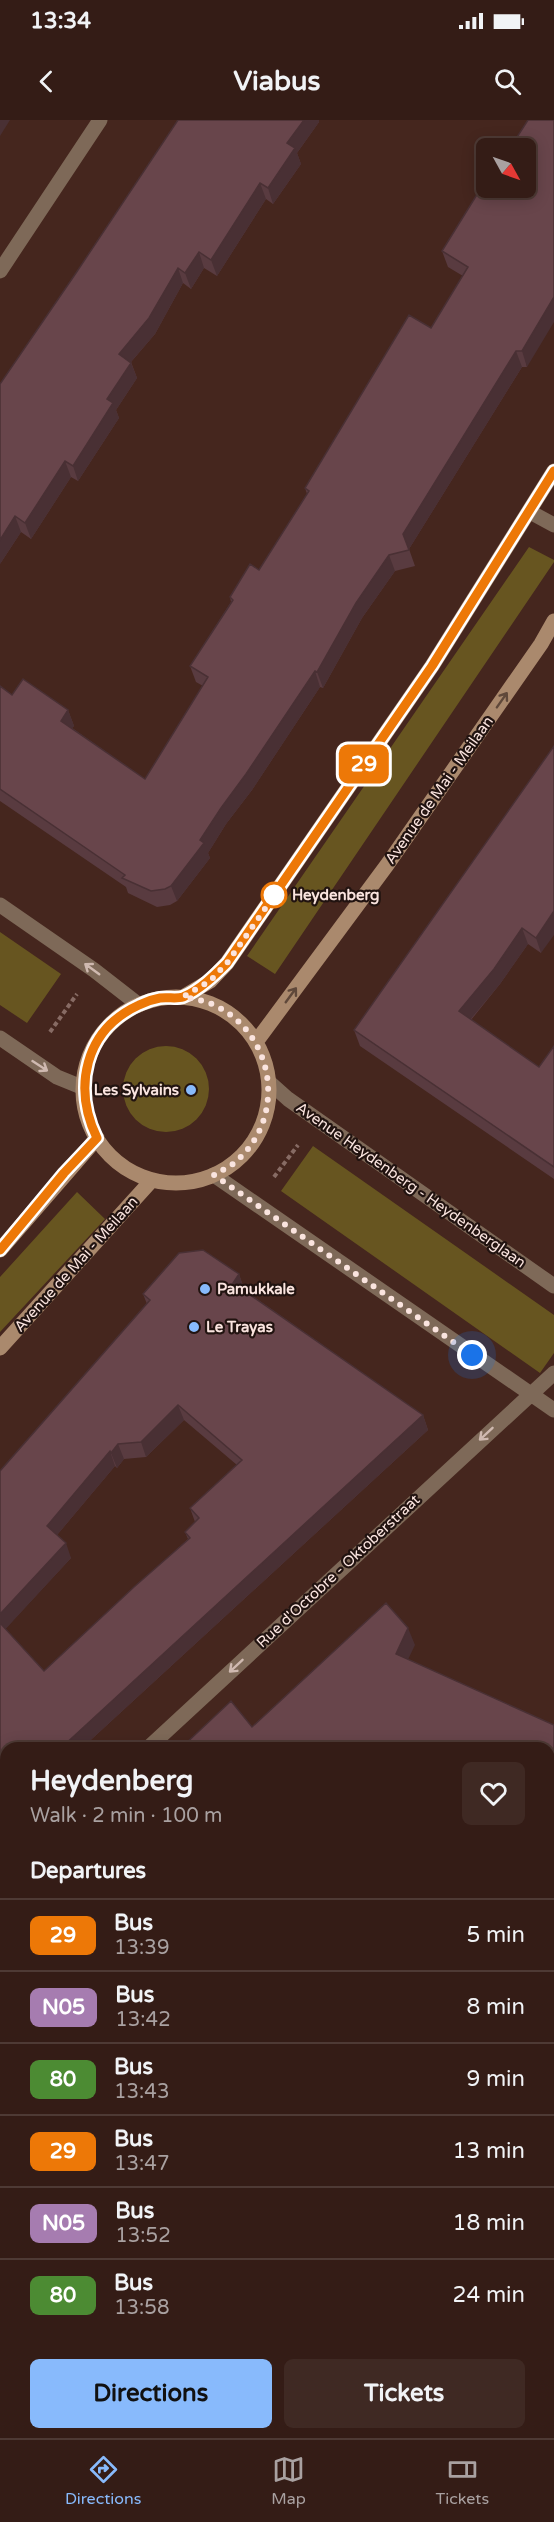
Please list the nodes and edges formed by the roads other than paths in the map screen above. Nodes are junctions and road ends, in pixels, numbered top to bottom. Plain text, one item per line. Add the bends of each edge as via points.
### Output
1 (100, 120) edge
2 (0, 271) edge
3 (554, 471) edge
4 (530, 512) junction
5 (554, 525) edge
6 (554, 621) edge
7 (0, 905) edge
8 (183, 997) junction
9 (139, 1005) junction
10 (0, 1038) edge
11 (256, 1042) junction
12 (269, 1082) junction
13 (84, 1088) junction
14 (97, 1138) junction
15 (214, 1175) junction
16 (152, 1180) junction
17 (0, 1250) edge
18 (554, 1286) edge
19 (0, 1348) edge
20 (554, 1373) edge
21 (531, 1395) junction
22 (554, 1410) edge
23 (154, 1742) edge

1 - 2 street
3 - 4 street, Avenue de Mai - Meilaan
4 - 5 street
4 - 8 street, Avenue de Mai - Meilaan via 432,666 227,963 210,981
11 -> 6 street, Avenue de Mai - Meilaan via 387,865
9 -> 7 street
8 - 9 street, Avenue de Mai - Meilaan via 160,998
8 - 11 street, Avenue de Mai - Meilaan via 217,1006 239,1022
9 - 13 street, Avenue de Mai - Meilaan via 120,1016 94,1047 86,1067
10 -> 13 street via 57,1077
11 - 12 street, Avenue de Mai - Meilaan
12 - 15 street, Avenue de Mai - Meilaan via 268,1105 261,1127 234,1163
12 - 18 street, Avenue Heydenberg - Heydenberglaan
13 - 14 street, Avenue de Mai - Meilaan via 87,1113
14 - 16 street, Avenue de Mai - Meilaan via 130,1171
14 - 17 street
15 - 16 street, Avenue de Mai - Meilaan via 183,1182
15 - 21 street
16 - 19 street, Avenue de Mai - Meilaan
20 - 21 street, Rue d'Octobre - Oktoberstraat
21 - 22 street
21 -> 23 street, Rue d'Octobre - Oktoberstraat

